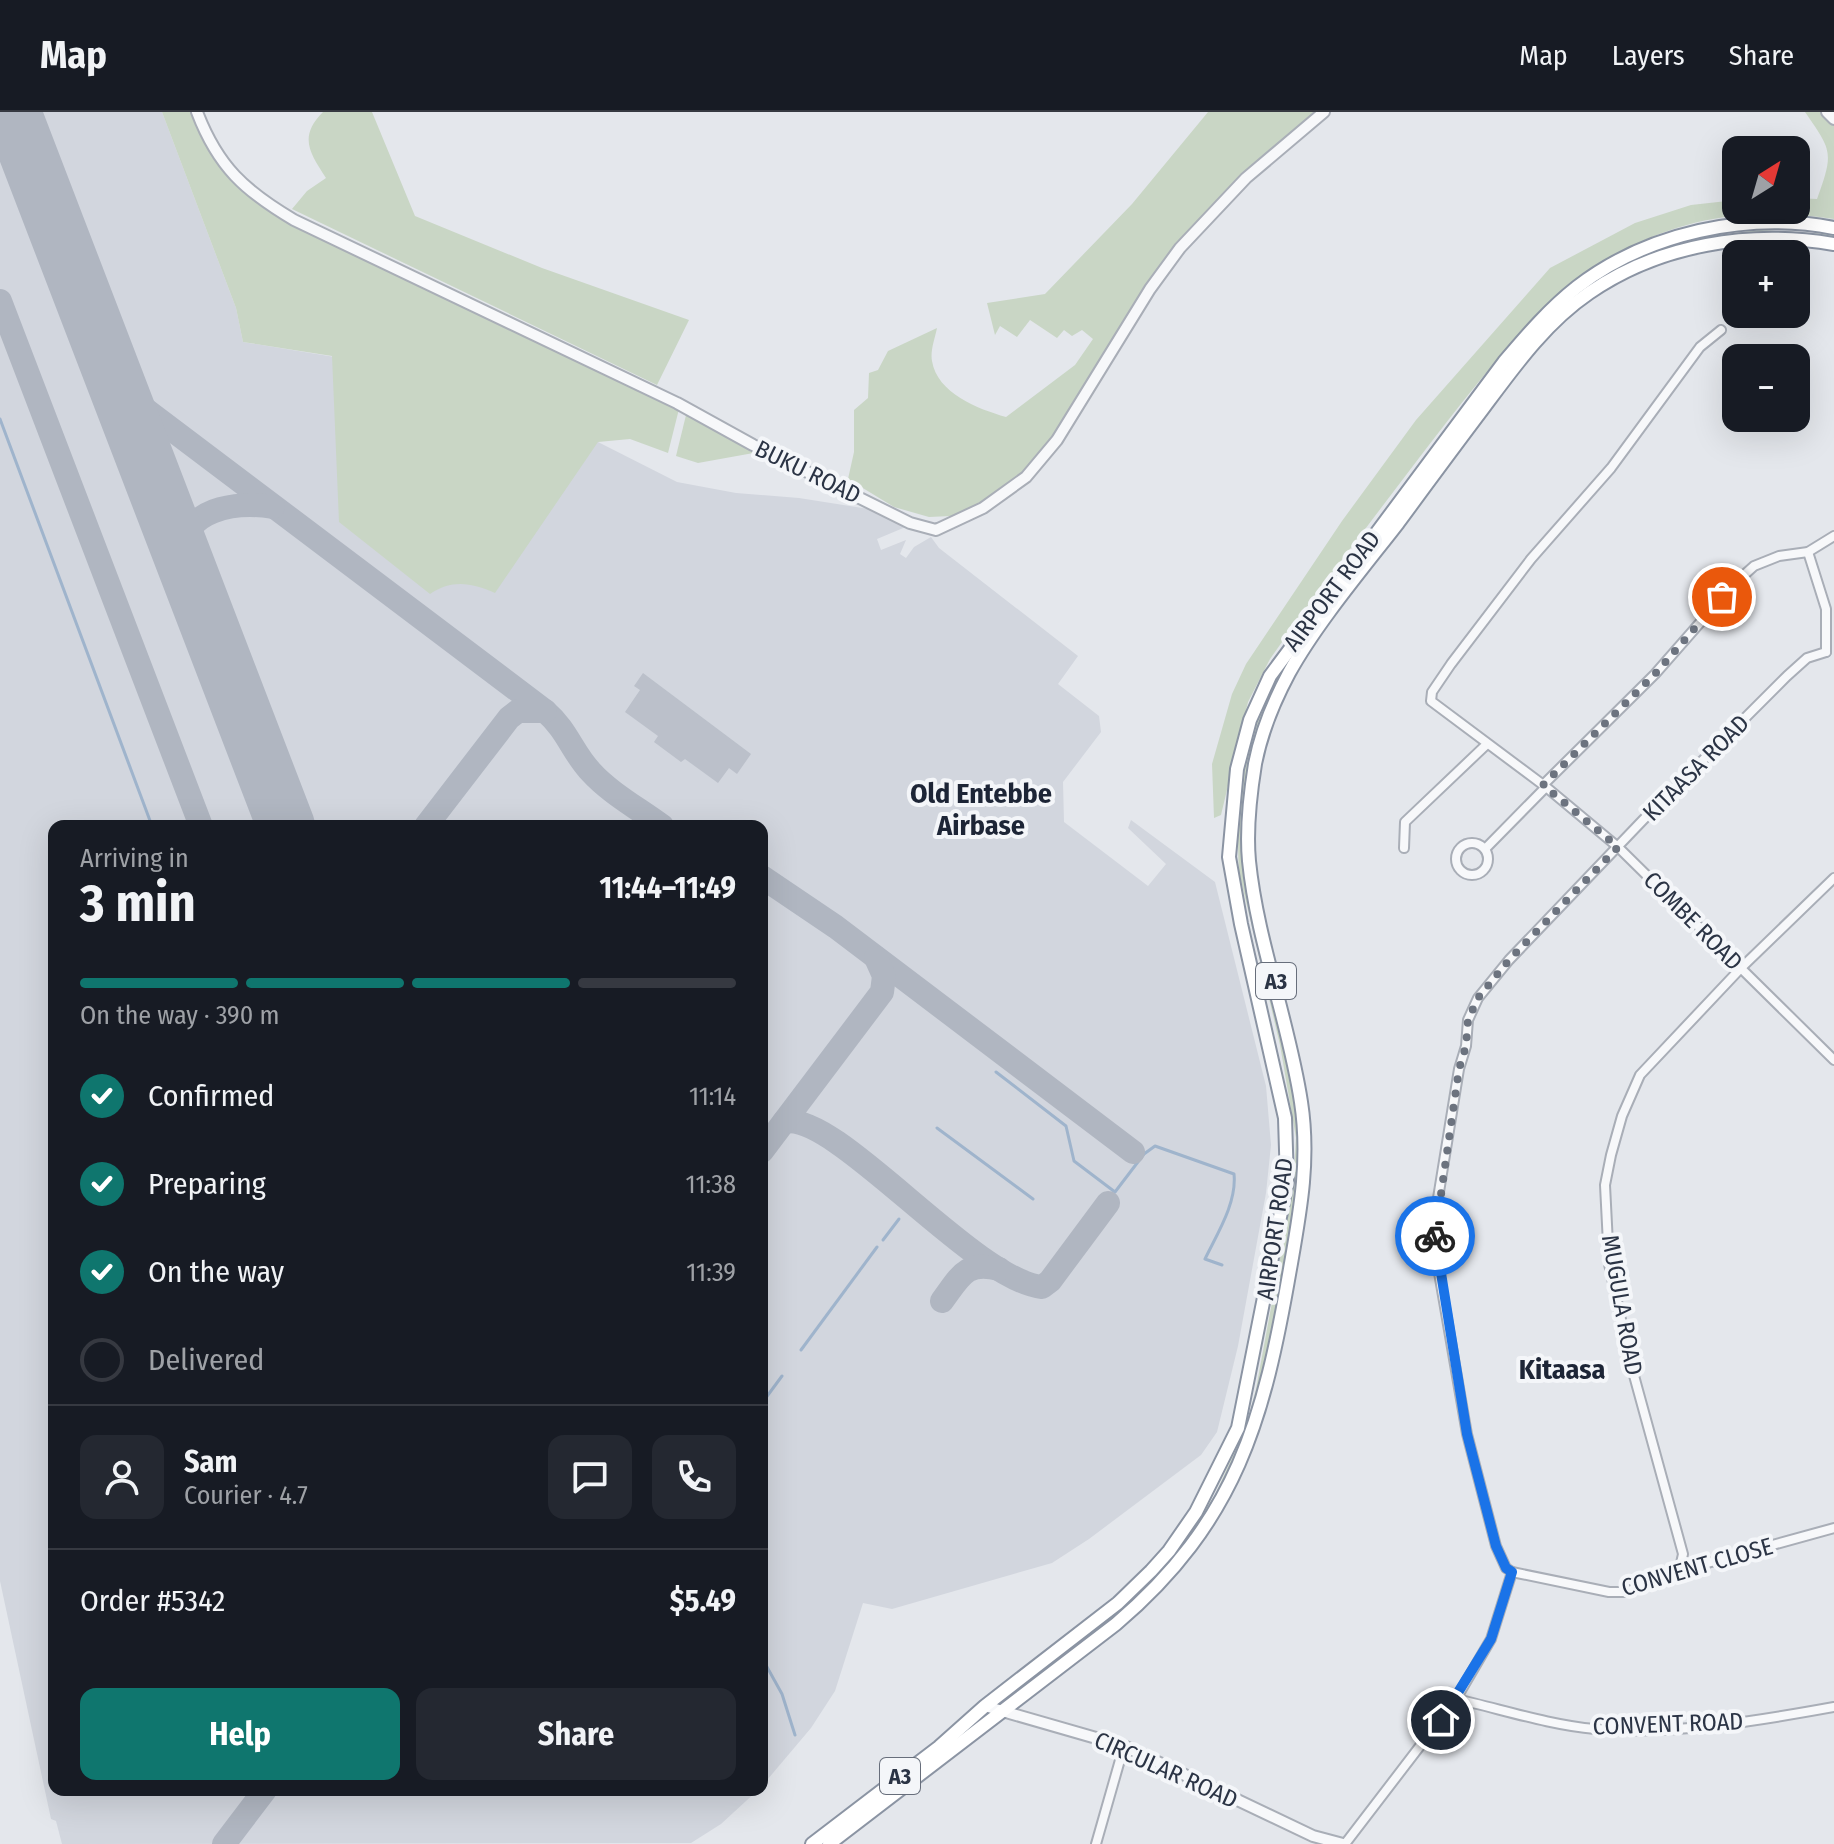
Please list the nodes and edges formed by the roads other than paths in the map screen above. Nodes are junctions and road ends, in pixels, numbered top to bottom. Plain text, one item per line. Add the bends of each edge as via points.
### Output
1 (197, 112) edge
2 (1324, 112) edge
3 (1827, 112) edge
4 (1834, 119) edge
5 (1834, 228) edge
6 (1834, 244) edge
7 (1721, 330) dead end
8 (1834, 536) edge
9 (1808, 552) junction
10 (1826, 652) junction
11 (1834, 659) edge
12 (1487, 744) junction
13 (1545, 786) junction
14 (1618, 847) junction
15 (1404, 848) dead end
16 (1485, 849) junction
17 (1834, 878) edge
18 (1741, 968) junction
19 (1834, 1060) edge
20 (1834, 1528) edge
21 (1683, 1554) junction
22 (1704, 1564) junction
23 (1685, 1571) junction
24 (1512, 1572) junction
25 (1456, 1699) junction
26 (985, 1706) junction
27 (1834, 1707) edge
28 (1003, 1709) junction
29 (1124, 1746) junction
30 (812, 1844) edge
31 (829, 1844) edge
32 (1096, 1844) edge
33 (1344, 1844) edge

1 - 2 street, BUKU ROAD via 226,167 256,198 294,220 677,403 900,519 936,530 983,508 1026,477 1057,440 1180,248 1246,178
3 - 4 street
5 - 26 highway, AIRPORT ROAD / A3 via 1764,223 1680,236 1629,256 1578,286 1504,362 1270,676 1250,720 1237,769 1229,857 1285,1118 1287,1182 1238,1428 1196,1512 1160,1561 1118,1603
6 - 28 highway, AIRPORT ROAD / A3 via 1774,237 1698,246 1652,261 1587,294 1533,342 1288,674 1259,750 1248,833 1258,908 1302,1104 1305,1186 1262,1398 1224,1496 1176,1566 1116,1624
7 - 12 street, COMBE ROAD via 1700,347 1432,692 1431,701
8 - 9 street
9 - 10 street via 1826,609
9 - 13 street via 1754,566
10 - 11 street
10 - 14 street, KITAASA ROAD via 1807,658 1787,676
12 - 13 street, COMBE ROAD
12 - 15 street via 1405,822
13 - 14 street, COMBE ROAD
13 - 16 street
14 - 18 street, COMBE ROAD
14 - 24 street, KITAASA ROAD via 1478,998 1465,1031 1438,1198 1434,1244 1467,1434 1496,1546
16 - 16 street via 1478,844 1463,846 1456,860 1459,868 1471,876 1484,871 1489,856
17 - 18 street, MUGULA ROAD
18 - 19 street, COMBE ROAD
18 - 21 street, MUGULA ROAD via 1640,1075 1622,1116 1605,1185 1609,1264
20 - 22 street, CONVENT CLOSE
21 - 22 street
21 - 23 street, MUGULA ROAD
22 - 23 street, CONVENT CLOSE
23 - 24 street, CONVENT CLOSE via 1620,1592
24 - 25 street via 1491,1639
25 - 27 street, CONVENT ROAD via 1617,1729 1744,1724
25 - 33 street
26 - 28 street, CIRCULAR ROAD
26 - 30 highway, AIRPORT ROAD / A3
28 - 29 street, CIRCULAR ROAD
28 - 31 highway, AIRPORT ROAD / A3
29 - 32 street
29 - 33 street, CIRCULAR ROAD via 1313,1836

